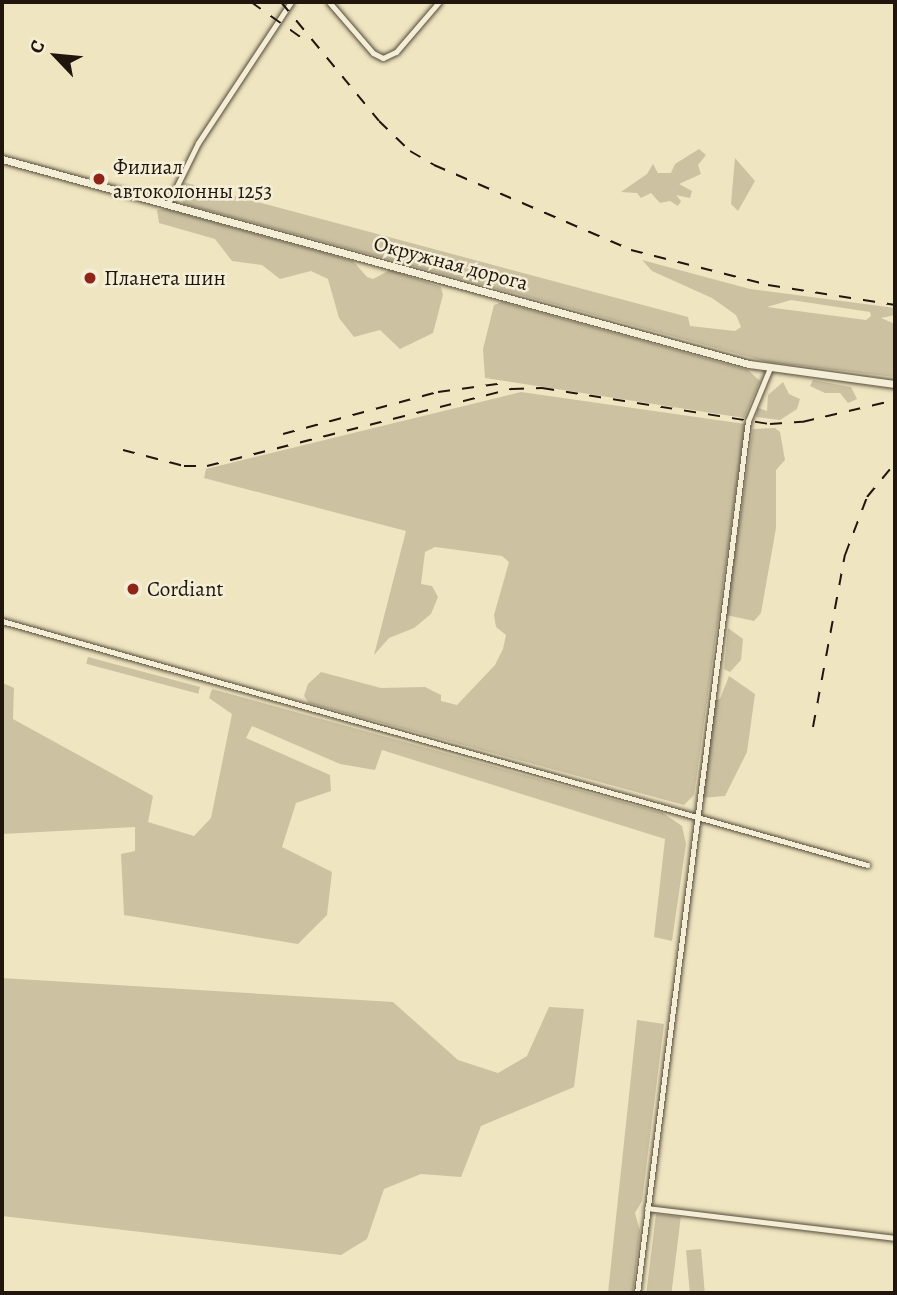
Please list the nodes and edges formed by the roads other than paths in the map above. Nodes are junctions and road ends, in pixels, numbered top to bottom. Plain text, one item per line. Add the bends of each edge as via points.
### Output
1 (291, 2) edge
2 (329, 2) edge
3 (439, 2) edge
4 (2, 159) edge
5 (168, 204) junction
6 (770, 368) junction
7 (895, 384) edge
8 (2, 621) edge
9 (695, 813) junction
10 (867, 865) dead end
11 (647, 1208) junction
12 (895, 1238) edge
13 (637, 1293) edge

1 - 5 street via 198,143
2 - 3 street via 373,53 383,58 396,52
4 - 5 main road, Окружная дорога
5 - 6 main road, Окружная дорога
6 - 7 main road, Окружная дорога
6 - 9 street via 748,421
8 - 9 street
9 - 10 street
9 - 11 street
11 - 12 street
11 - 13 street

